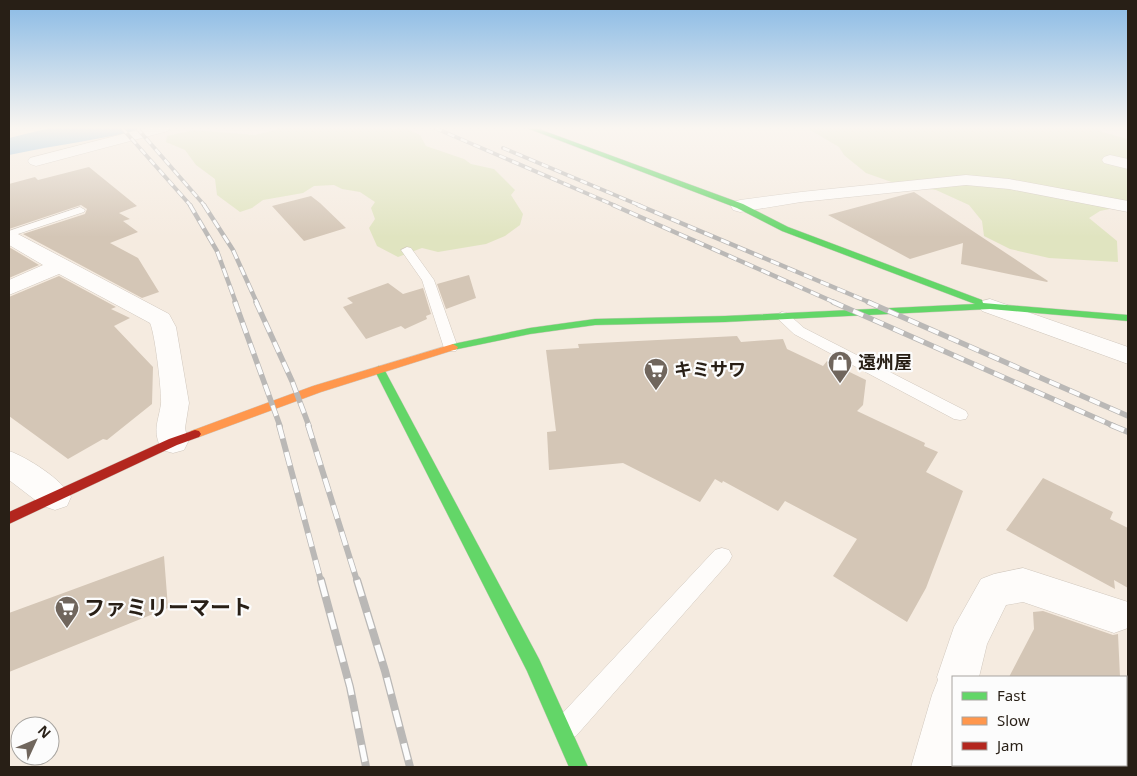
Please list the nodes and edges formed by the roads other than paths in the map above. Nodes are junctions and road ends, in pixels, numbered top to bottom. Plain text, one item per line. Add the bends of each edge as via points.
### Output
1 (627, 164) edge
2 (740, 206) junction
3 (1128, 206) edge
4 (80, 210) dead end
5 (9, 236) edge
6 (407, 250) dead end
7 (60, 266) junction
8 (9, 288) edge
9 (990, 306) junction
10 (782, 316) junction
11 (1128, 318) edge
12 (451, 348) junction
13 (1128, 356) edge
14 (379, 369) junction
15 (960, 415) dead end
16 (173, 442) junction
17 (9, 463) edge
18 (55, 497) junction
19 (9, 518) edge
20 (722, 556) dead end
21 (1114, 615) dead end
22 (958, 676) edge
23 (952, 699) edge
24 (564, 730) junction
25 (579, 767) edge
26 (934, 767) edge

1 - 2 street
2 - 3 street via 966,180 1009,184
2 - 9 street via 785,229
4 - 5 lane
5 - 7 street
6 - 12 lane via 428,280
7 - 8 street
7 - 16 street via 160,320 164,327 175,403 170,428
9 - 10 street
9 - 11 street
9 - 13 street
10 - 12 street via 595,322 530,330
10 - 15 lane via 799,331
12 - 14 street
14 - 16 street via 317,388
14 - 24 street via 407,429 488,576
16 - 18 street
17 - 18 street
18 - 19 street
20 - 24 lane
21 - 22 street via 1022,585 994,591 968,642
23 - 26 street
24 - 25 street

